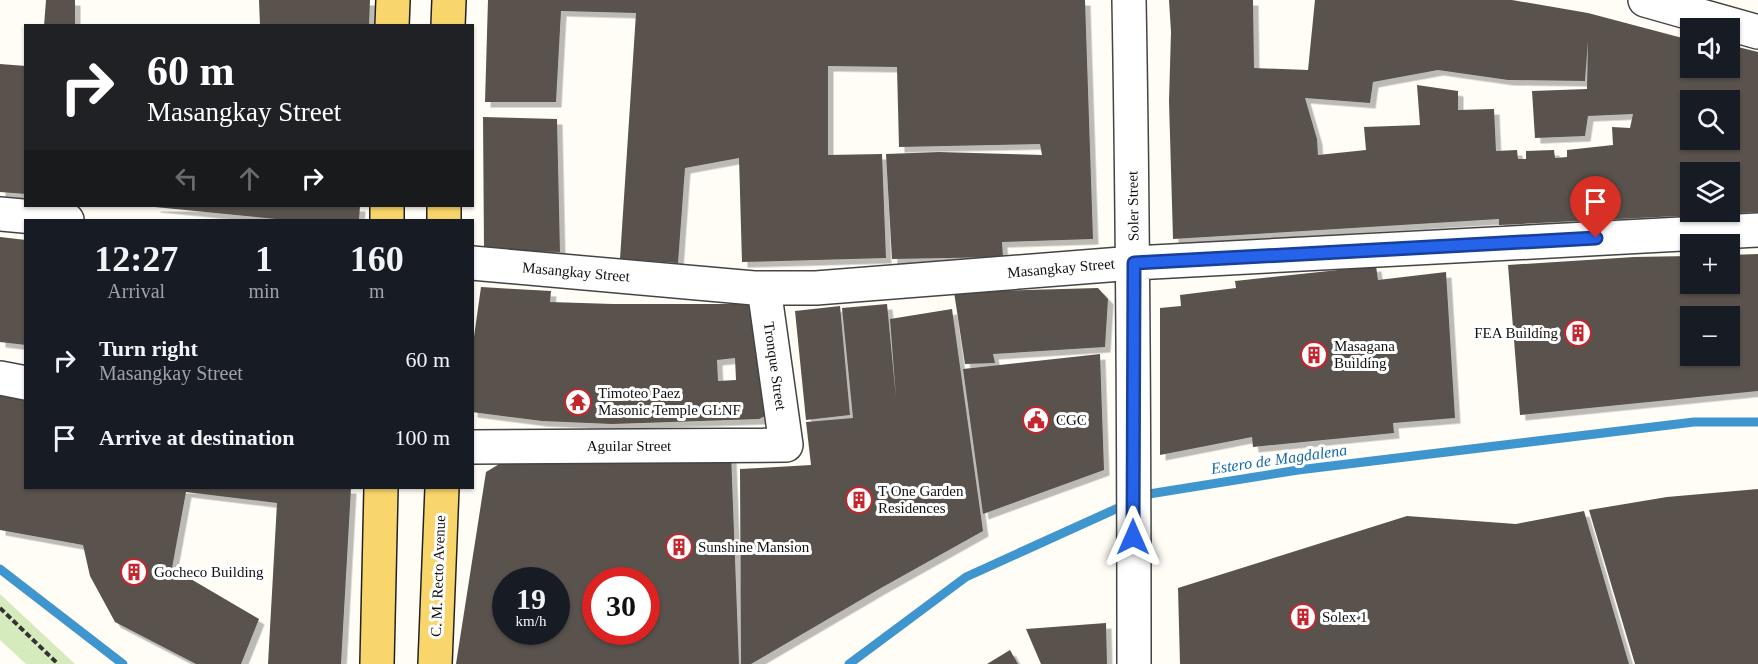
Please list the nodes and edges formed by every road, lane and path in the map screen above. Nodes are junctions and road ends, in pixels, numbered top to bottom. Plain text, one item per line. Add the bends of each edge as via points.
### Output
1 (393, 0) edge
2 (449, 0) edge
3 (1129, 0) edge
4 (1645, 0) edge
5 (392, 24) edge
6 (448, 24) edge
7 (1758, 32) edge
8 (0, 214) edge
9 (56, 219) edge
10 (1758, 230) edge
11 (474, 263) edge
12 (1134, 263) junction
13 (764, 288) junction
14 (0, 378) edge
15 (24, 383) edge
16 (786, 445) joint
17 (474, 447) edge
18 (381, 489) edge
19 (442, 489) edge
20 (0, 608) edge
21 (58, 664) edge
22 (377, 664) edge
23 (435, 664) edge
24 (1134, 664) edge

1 - 5 main road
2 - 6 main road
3 - 12 street, Soler Street
4 - 7 street
8 - 9 street
10 - 12 street, Masangkay Street
11 - 13 street, Masangkay Street
12 - 13 street, Masangkay Street via 816,288
12 - 24 street, Soler Street
13 - 16 street, Tronque Street
14 - 15 street
16 - 17 street, Aguilar Street
18 - 22 main road
19 - 23 main road, C. M. Recto Avenue
20 - 21 path

